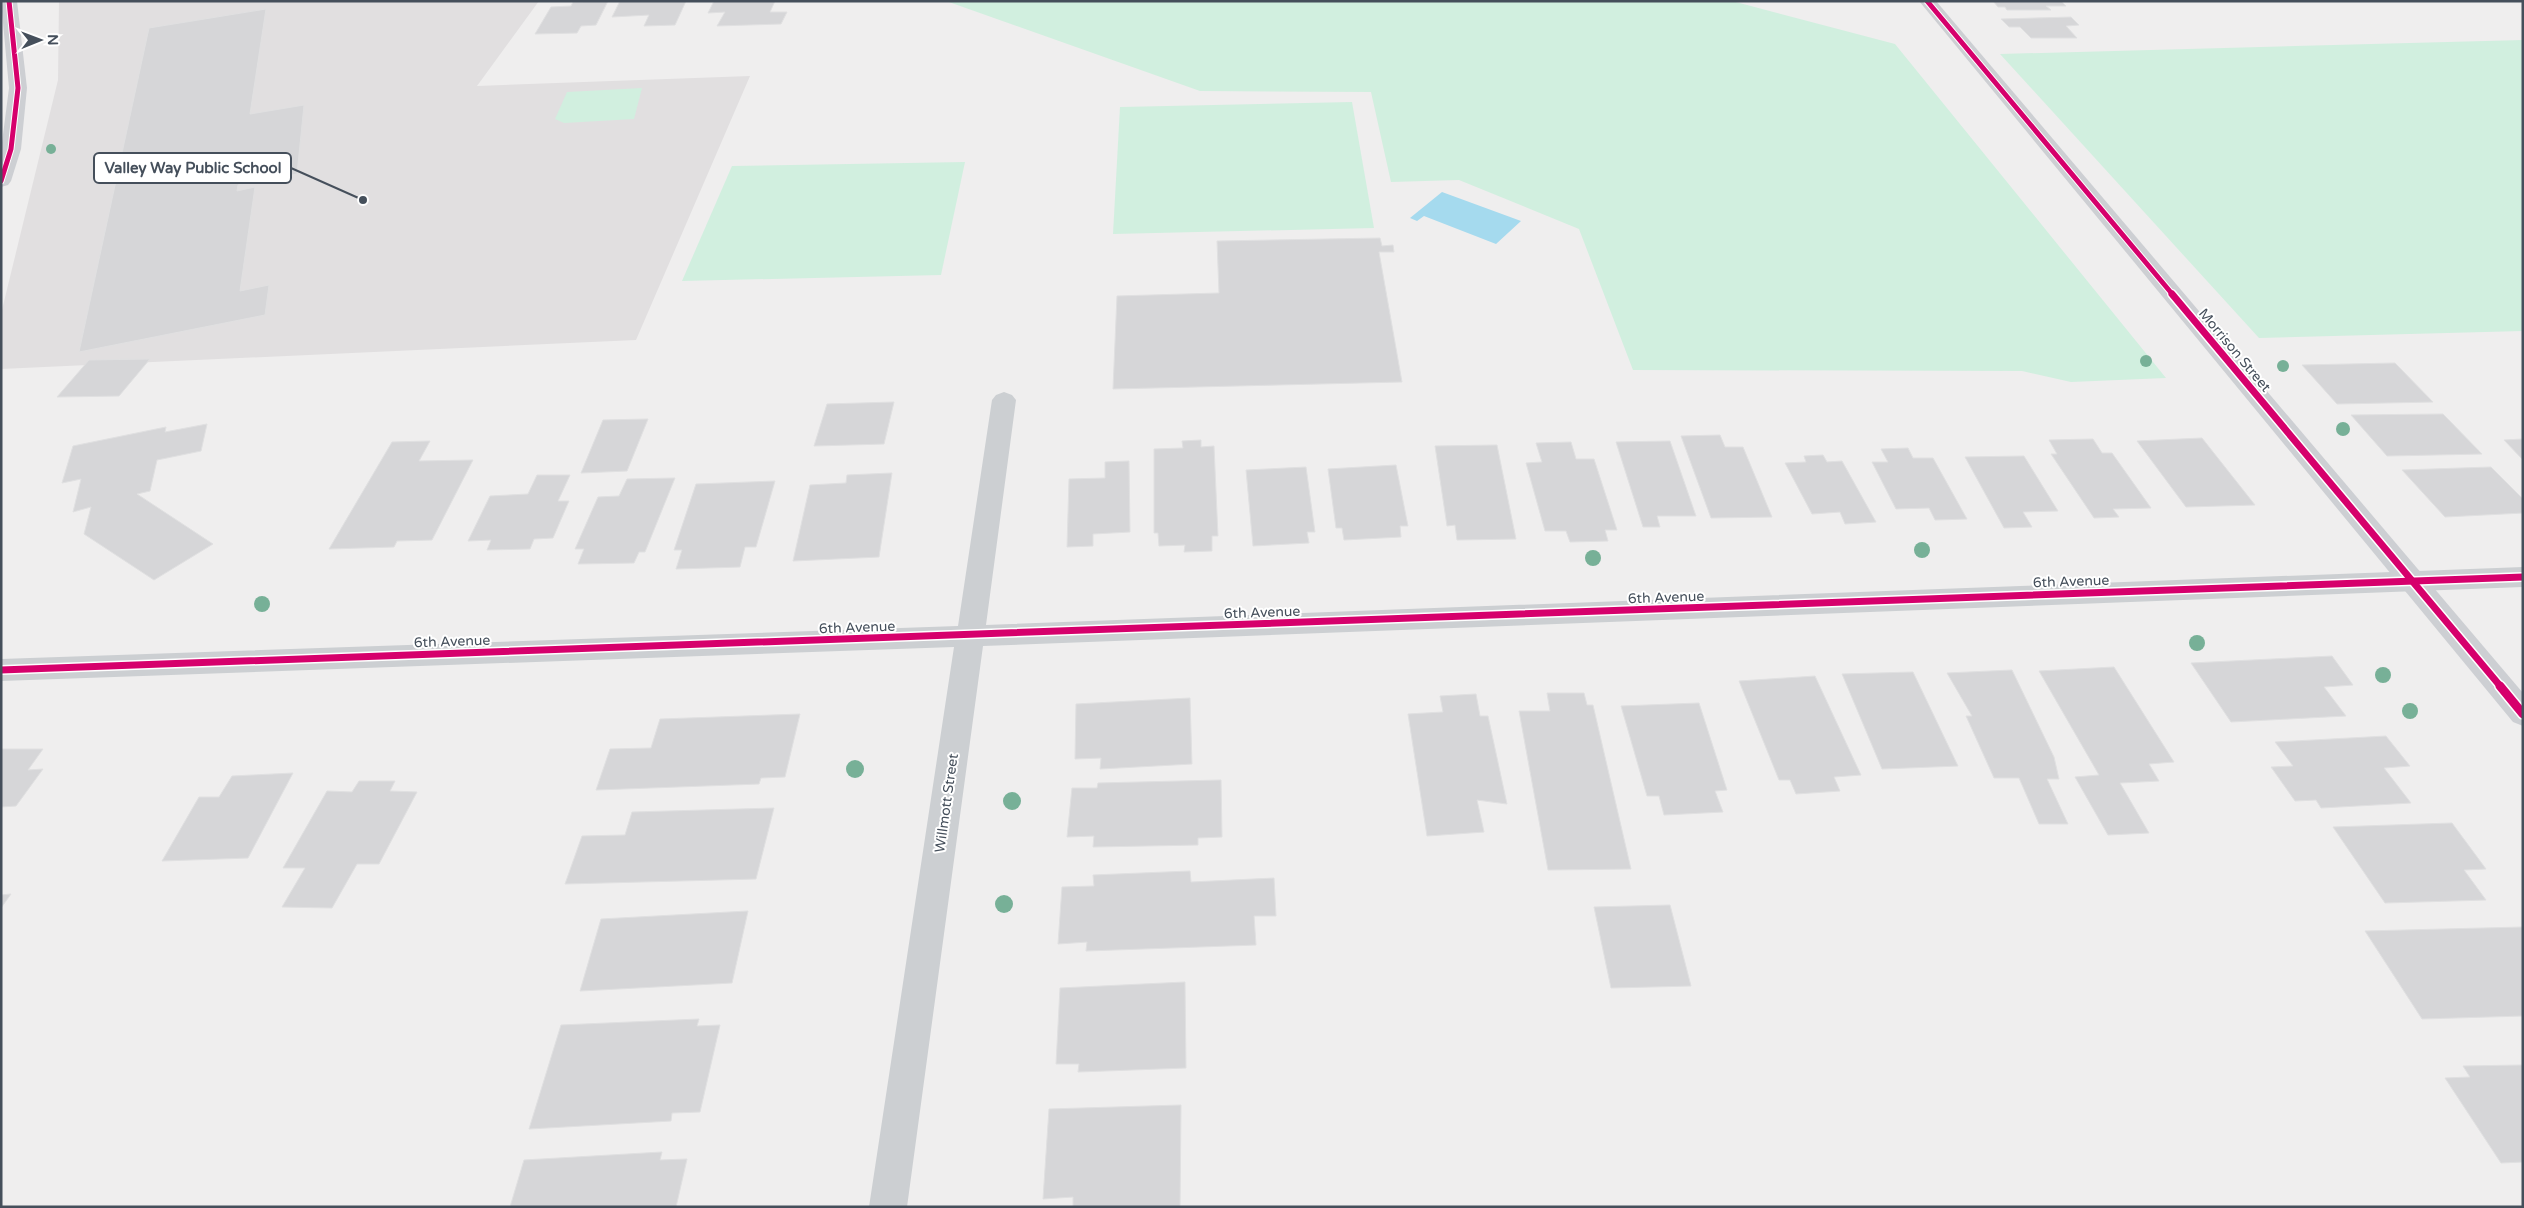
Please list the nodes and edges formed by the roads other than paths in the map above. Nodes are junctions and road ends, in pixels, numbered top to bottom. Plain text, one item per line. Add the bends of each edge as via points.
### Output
1 (9, 1) edge
2 (1927, 1) edge
3 (1, 181) edge
4 (1004, 400) dead end
5 (2523, 577) edge
6 (2412, 582) junction
7 (970, 636) junction
8 (1, 670) edge
9 (2523, 714) edge
10 (888, 1207) edge

1 - 3 street via 18,88 11,149
2 - 6 street, Morrison Street
4 - 7 street, Willmott Street
5 - 6 street, 6th Avenue
6 - 7 street, 6th Avenue
6 - 9 street, Morrison Street
7 - 8 street, 6th Avenue
7 - 10 street, Willmott Street

